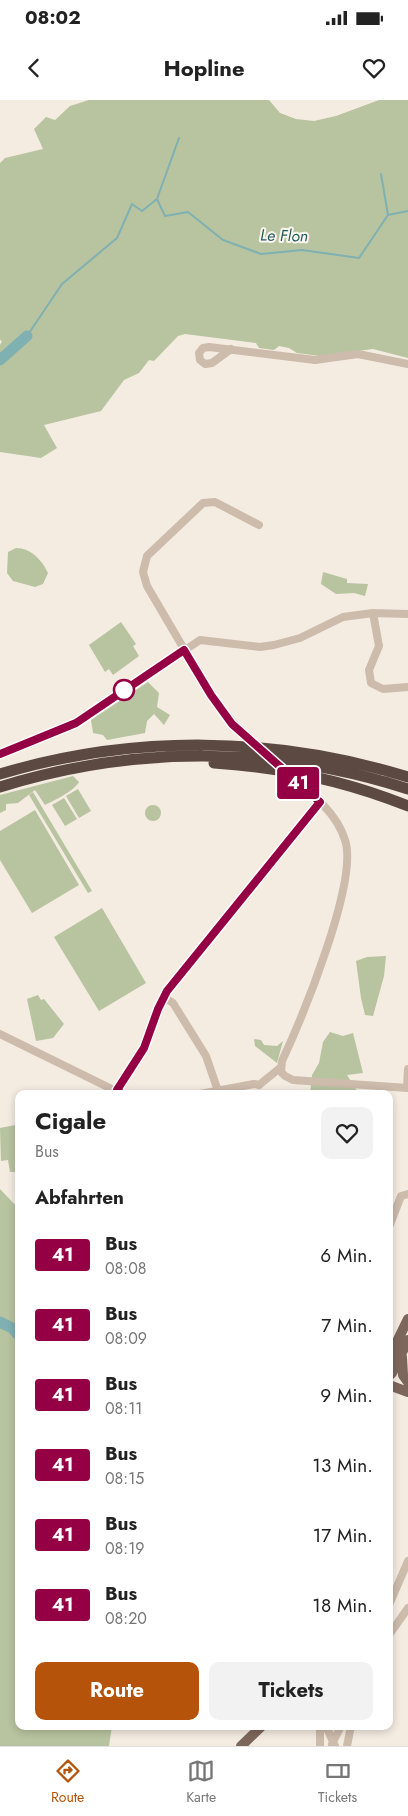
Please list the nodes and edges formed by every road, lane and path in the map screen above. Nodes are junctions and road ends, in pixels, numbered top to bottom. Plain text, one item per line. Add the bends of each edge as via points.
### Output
1 (231, 349) dead end
2 (408, 364) edge
3 (259, 525) dead end
4 (373, 613) junction
5 (408, 614) edge
6 (184, 650) junction
7 (408, 687) edge
8 (244, 736) dead end
9 (0, 754) edge
10 (87, 762) junction
11 (0, 774) edge
12 (408, 777) edge
13 (294, 780) dead end
14 (0, 787) edge
15 (408, 789) edge
16 (320, 802) junction
17 (408, 806) edge
18 (164, 997) junction
19 (0, 1034) edge
20 (280, 1068) junction
21 (408, 1069) edge
22 (407, 1088) edge
23 (115, 1090) edge
24 (120, 1090) edge
25 (218, 1090) edge
26 (260, 1090) edge
27 (408, 1194) edge
28 (393, 1215) edge
29 (408, 1319) edge
30 (408, 1340) edge
31 (393, 1350) edge
32 (403, 1353) junction
33 (393, 1371) edge
34 (408, 1382) edge
35 (393, 1386) edge
36 (408, 1392) edge
37 (408, 1561) edge
38 (393, 1596) edge
39 (408, 1608) edge
40 (393, 1629) edge
41 (258, 1730) edge
42 (320, 1730) edge
43 (328, 1730) edge
44 (338, 1730) edge
45 (350, 1730) edge
46 (321, 1743) edge
47 (333, 1744) edge
48 (241, 1746) edge
49 (347, 1746) edge

1 - 2 street via 315,360 358,354
3 - 6 street via 208,501 147,556 143,572 147,586
4 - 5 street
4 - 6 street via 343,617 300,638 274,646 200,640
4 - 7 street via 379,646 368,677 371,683 383,689
6 - 8 street via 216,704
6 - 9 street via 76,723
10 - 11 highway
10 - 12 highway via 171,745 254,747 327,756
10 - 14 highway
10 - 15 highway via 172,756 245,757 334,769
10 - 17 highway via 244,765 332,781
13 - 16 street
16 - 18 street
16 - 20 street via 338,825 346,842 347,881 326,949
18 - 24 street via 144,1048
18 - 25 street via 172,1003 206,1056
19 - 23 street
20 - 22 street via 283,1075 293,1080
20 - 26 street
21 - 22 street
27 - 28 street via 398,1201
29 - 31 main road
30 - 32 main road
32 - 33 main road
32 - 34 main road via 403,1376
35 - 36 main road
37 - 38 street
39 - 40 street
41 - 48 main road
42 - 46 street
43 - 47 street
44 - 47 street
45 - 49 street
46 - 47 street

